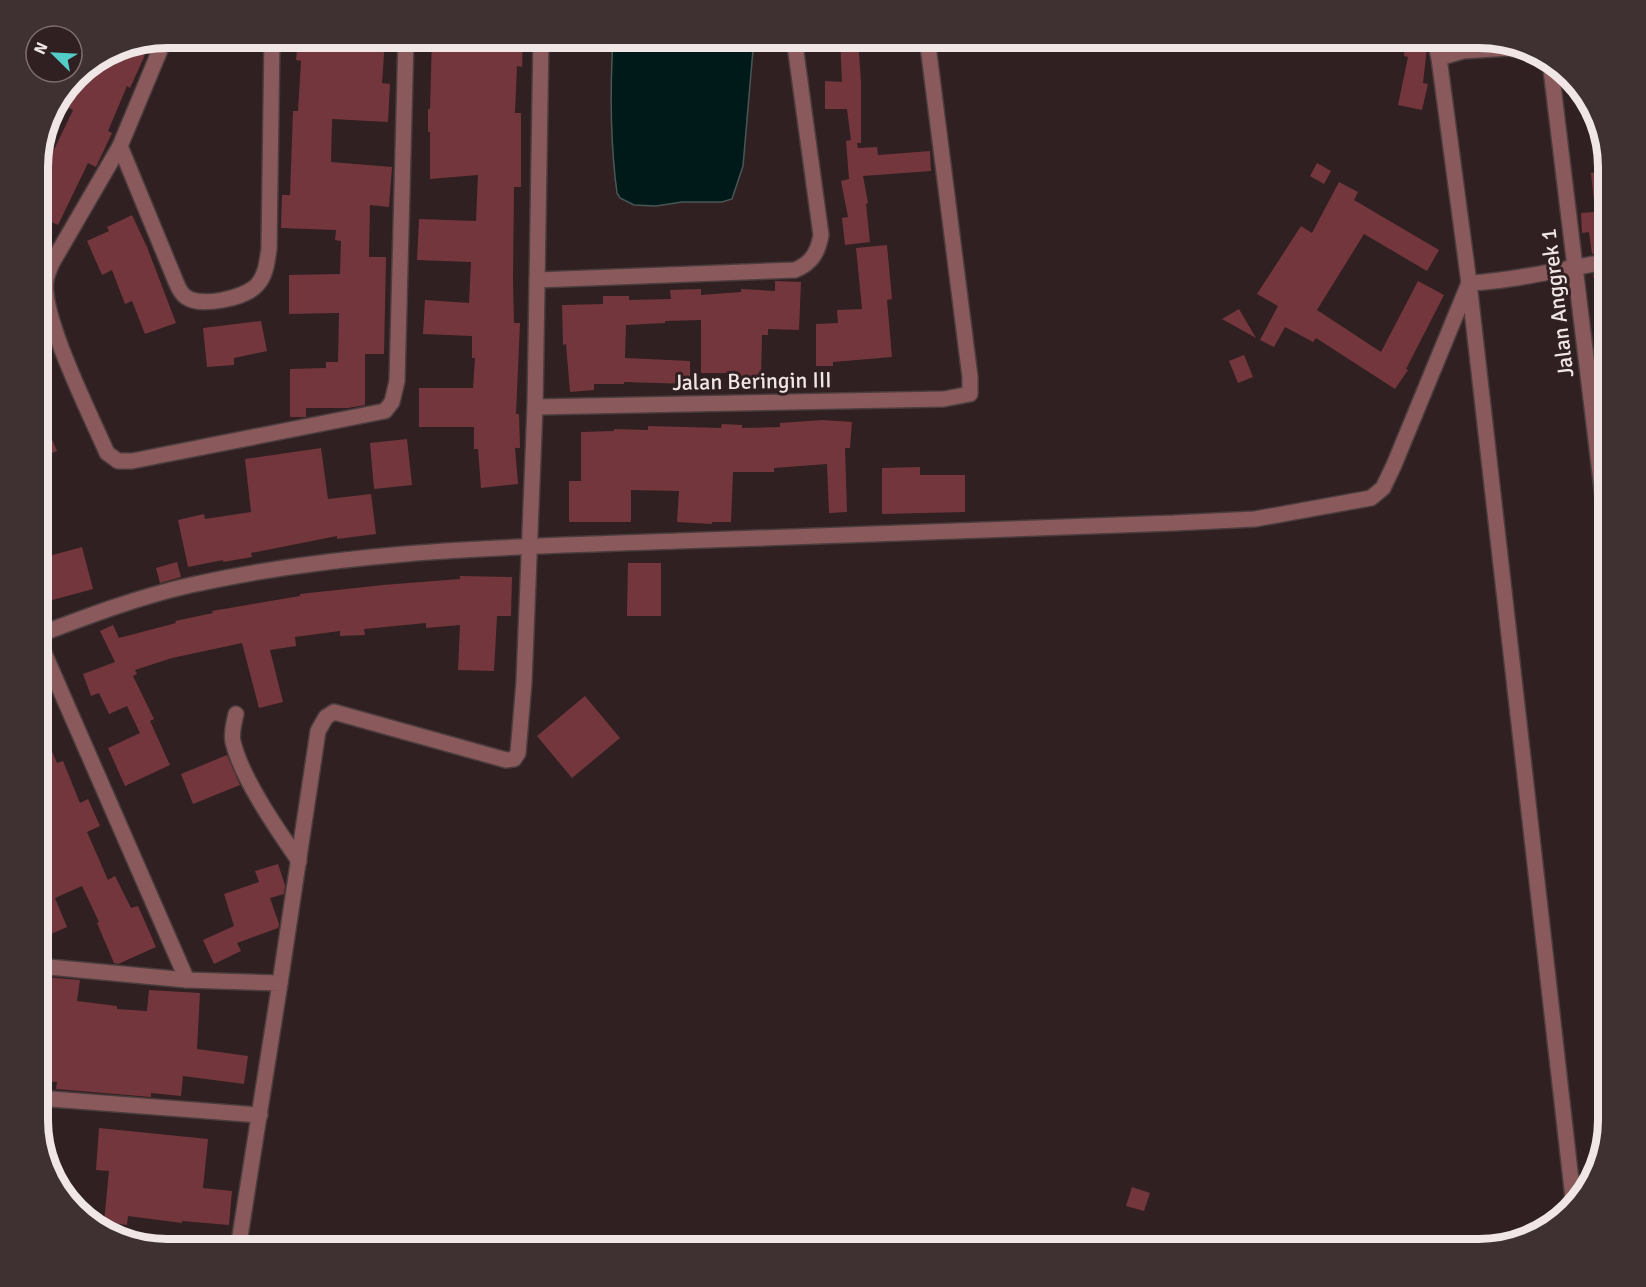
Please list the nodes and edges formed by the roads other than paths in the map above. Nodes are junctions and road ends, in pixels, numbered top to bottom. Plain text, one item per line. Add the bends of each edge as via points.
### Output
1 (161, 48) edge
2 (272, 48) edge
3 (406, 48) edge
4 (541, 48) edge
5 (795, 48) edge
6 (928, 48) edge
7 (1436, 48) edge
8 (1494, 49) edge
9 (1439, 58) junction
10 (1552, 73) edge
11 (120, 146) junction
12 (1598, 263) edge
13 (1576, 266) junction
14 (48, 275) edge
15 (537, 280) junction
16 (1469, 283) junction
17 (48, 304) edge
18 (535, 407) junction
19 (1598, 422) edge
20 (529, 546) junction
21 (48, 633) edge
22 (48, 660) edge
23 (236, 714) dead end
24 (298, 861) junction
25 (48, 967) edge
26 (187, 980) junction
27 (280, 983) junction
28 (48, 1099) edge
29 (260, 1115) junction
30 (1572, 1193) edge
31 (240, 1239) edge

1 - 11 street
2 - 11 street via 269,249 264,274 255,287 206,303 184,296
3 - 17 street via 397,381 392,402 385,411 118,461 108,453 57,337
4 - 15 street
5 - 15 street via 821,235 813,259 795,270
6 - 18 street, Jalan Beringin III via 970,394 944,399
7 - 9 street
8 - 9 street via 1463,51
9 - 16 street
10 - 13 street, Jalan Anggrek 1
11 - 14 street
12 - 13 street
13 - 16 street
13 - 19 street, Jalan Anggrek 1
15 - 18 street
16 - 20 street via 1394,465 1383,488 1371,498 1255,519
16 - 30 street
18 - 20 street
20 - 21 street via 372,555 259,571 188,585 110,607
20 - 24 street via 524,681 518,753 514,759 334,712 318,731
22 - 26 street
23 - 24 street via 233,741 243,767
24 - 27 street
25 - 26 street
26 - 27 street
27 - 29 street
28 - 29 street
29 - 31 street

